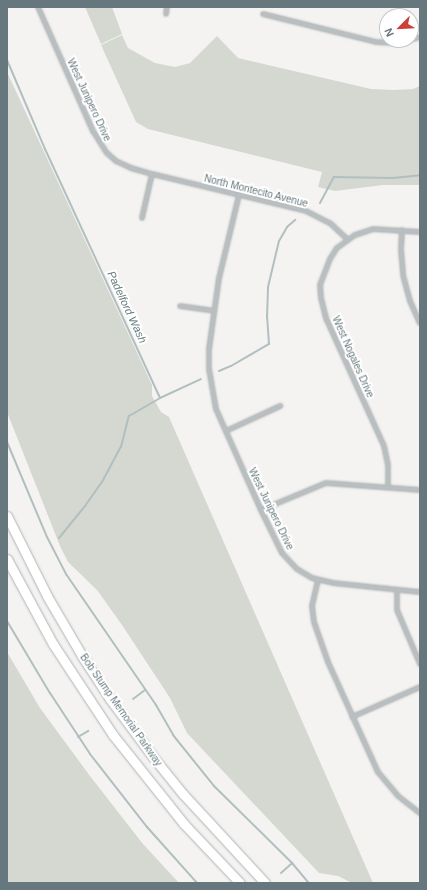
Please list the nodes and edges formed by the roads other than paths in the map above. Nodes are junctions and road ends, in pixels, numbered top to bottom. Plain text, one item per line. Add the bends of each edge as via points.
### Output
1 (38, 7) edge
2 (167, 7) edge
3 (166, 14) dead end
4 (263, 14) dead end
5 (420, 37) edge
6 (152, 174) junction
7 (239, 195) junction
8 (142, 218) dead end
9 (402, 230) junction
10 (420, 232) edge
11 (348, 239) junction
12 (180, 306) dead end
13 (214, 311) junction
14 (420, 323) edge
15 (280, 406) dead end
16 (226, 431) junction
17 (388, 487) junction
18 (420, 490) edge
19 (261, 510) junction
20 (7, 516) edge
21 (7, 559) edge
22 (318, 580) junction
23 (397, 590) junction
24 (420, 592) edge
25 (420, 664) edge
26 (420, 687) edge
27 (352, 717) junction
28 (420, 813) edge
29 (240, 883) edge
30 (265, 883) edge

1 - 6 street, West Junipero Drive via 100,143 116,161
2 - 3 street
4 - 5 street via 376,42 396,43
6 - 7 street, North Montecito Avenue
6 - 8 street
7 - 11 street, North Montecito Avenue via 316,214
7 - 13 street, West Junipero Drive via 223,257
9 - 10 street
9 - 11 street via 373,229
9 - 14 street via 403,275
11 - 17 street, West Nogales Drive via 337,248 324,272 320,285 321,298 326,318 384,446 388,465
12 - 13 street
13 - 16 street, West Junipero Drive via 209,369 216,409
15 - 16 street
16 - 19 street, West Junipero Drive
17 - 18 street
17 - 19 street via 326,483
19 - 22 street, West Junipero Drive via 282,553 297,569
20 - 30 highway, Bob Stump Memorial Parkway via 47,596 114,704 183,794
21 - 29 highway, Bob Stump Memorial Parkway via 53,644 113,735 180,819
22 - 23 street
22 - 27 street via 312,606 316,631
23 - 24 street
23 - 25 street via 396,604 399,616
26 - 27 street
27 - 28 street via 383,779 401,799

